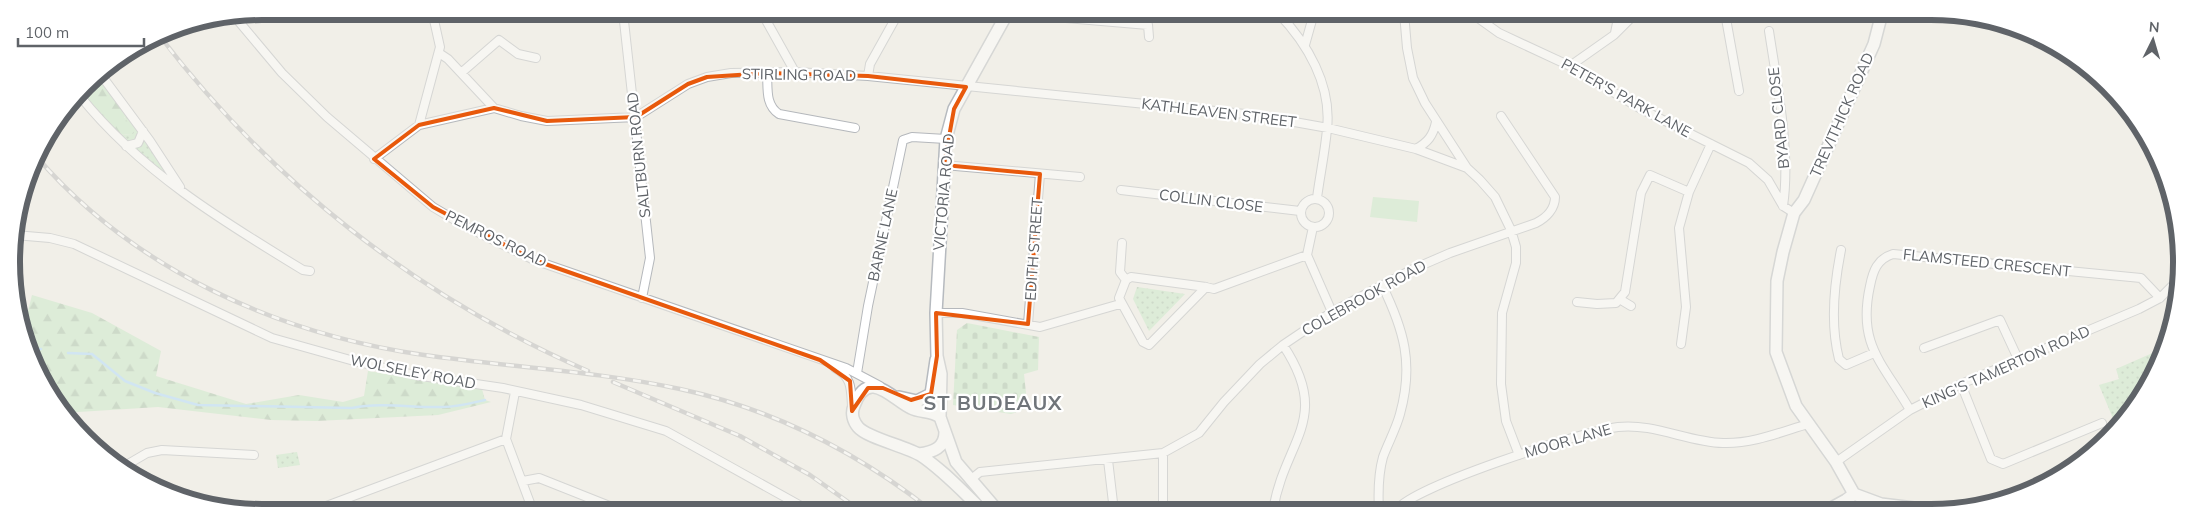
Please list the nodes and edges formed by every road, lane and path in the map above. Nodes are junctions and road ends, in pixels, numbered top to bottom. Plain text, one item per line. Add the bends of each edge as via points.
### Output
1 (434, 20) edge
2 (624, 20) edge
3 (766, 20) edge
4 (895, 20) edge
5 (1004, 20) edge
6 (1090, 20) edge
7 (1285, 20) edge
8 (1312, 20) edge
9 (1405, 20) edge
10 (1480, 20) edge
11 (1617, 20) edge
12 (1629, 20) edge
13 (1726, 20) edge
14 (1880, 20) edge
15 (239, 21) edge
16 (1769, 31) dead end
17 (1614, 35) junction
18 (1149, 37) dead end
19 (1305, 45) junction
20 (439, 53) junction
21 (536, 58) dead end
22 (1570, 66) junction
23 (795, 72) junction
24 (461, 73) junction
25 (767, 73) junction
26 (868, 76) junction
27 (104, 79) edge
28 (966, 88) junction
29 (1739, 91) dead end
30 (83, 99) edge
31 (494, 108) junction
32 (1501, 116) dead end
33 (636, 117) junction
34 (1436, 122) junction
35 (419, 125) junction
36 (851, 125) dead end
37 (1328, 128) junction
38 (143, 131) junction
39 (946, 139) junction
40 (1711, 144) junction
41 (126, 146) junction
42 (1416, 149) junction
43 (374, 159) junction
44 (944, 165) junction
45 (1466, 168) junction
46 (1040, 174) junction
47 (1080, 176) dead end
48 (1121, 190) dead end
49 (183, 192) junction
50 (1689, 192) junction
51 (1317, 198) junction
52 (1783, 206) junction
53 (1300, 211) junction
54 (1794, 213) junction
55 (1313, 227) junction
56 (1511, 230) junction
57 (22, 236) edge
58 (1122, 243) dead end
59 (1841, 250) dead end
60 (1307, 255) junction
61 (310, 271) dead end
62 (1126, 280) junction
63 (1382, 285) junction
64 (2172, 286) edge
65 (1206, 287) junction
66 (642, 298) junction
67 (2160, 298) junction
68 (1621, 300) junction
69 (1577, 302) dead end
70 (1120, 304) junction
71 (1631, 306) dead end
72 (1332, 312) junction
73 (936, 313) junction
74 (1028, 324) junction
75 (1681, 344) dead end
76 (1283, 345) junction
77 (1924, 348) dead end
78 (1874, 353) junction
79 (937, 356) junction
80 (820, 360) junction
81 (2019, 361) junction
82 (857, 373) junction
83 (1960, 384) junction
84 (883, 388) junction
85 (515, 392) junction
86 (895, 396) junction
87 (1910, 410) junction
88 (852, 411) junction
89 (940, 417) junction
90 (2102, 423) dead end
91 (1808, 424) junction
92 (945, 430) junction
93 (506, 439) junction
94 (1163, 453) junction
95 (918, 454) junction
96 (254, 455) dead end
97 (1519, 455) junction
98 (1108, 460) junction
99 (1836, 462) junction
100 (129, 464) edge
101 (970, 480) junction
102 (523, 481) junction
103 (1854, 494) junction
104 (332, 504) edge
105 (531, 504) edge
106 (604, 504) edge
107 (797, 504) edge
108 (976, 504) edge
109 (990, 504) edge
110 (1113, 504) edge
111 (1163, 504) edge
112 (1274, 504) edge
113 (1379, 504) edge
114 (1404, 504) edge
115 (1839, 504) edge
116 (1881, 504) edge

1 - 20 street
2 - 33 street, SALTBURN ROAD
3 - 23 street
4 - 26 street via 870,64
5 - 28 street, VICTORIA ROAD
6 - 18 street via 1148,25
7 - 19 street
8 - 19 street
9 - 34 street via 1413,78
10 - 22 street, PETER'S PARK LANE via 1499,34
11 - 17 street
12 - 17 street
13 - 29 street
14 - 54 street, TREVITHICK ROAD via 1874,44 1804,200
15 - 43 street, PEMROS ROAD via 282,73
16 - 52 street, BYARD CLOSE via 1782,129
17 - 22 street
19 - 37 street via 1324,89
20 - 24 street
20 - 35 street
21 - 24 street via 518,54 499,40
22 - 40 street, PETER'S PARK LANE via 1641,109
23 - 25 street, STIRLING ROAD
23 - 26 street, STIRLING ROAD
24 - 31 street
25 - 33 street, STIRLING ROAD via 707,77 688,84
25 - 36 street via 769,100 772,109 779,114
26 - 28 street, STIRLING ROAD
27 - 38 street
28 - 37 street, KATHLEAVEN STREET via 1255,116
28 - 39 street, VICTORIA ROAD via 954,109
30 - 41 street
31 - 33 street via 547,120
31 - 35 street
32 - 56 street, COLEBROOK ROAD via 1555,197 1545,218
33 - 66 street, SALTBURN ROAD via 650,258
34 - 42 street via 1433,134
34 - 45 street
35 - 43 street
37 - 42 street, KATHLEAVEN STREET
37 - 51 street
38 - 41 street via 138,143
38 - 49 street
39 - 44 street, VICTORIA ROAD
39 - 82 street, BARNE LANE via 903,140
40 - 50 street
40 - 52 street, PETER'S PARK LANE via 1758,170 1768,180
41 - 49 street
42 - 45 street, KATHLEAVEN STREET
43 - 66 street, PEMROS ROAD via 433,207 481,234 534,260
44 - 46 street
44 - 73 street, VICTORIA ROAD
45 - 56 street via 1494,197
46 - 47 street
46 - 74 street, EDITH STREET
48 - 53 street, COLLIN CLOSE
49 - 61 street via 258,243
50 - 68 street via 1650,175 1641,193
50 - 75 street via 1679,228 1686,307
51 - 53 street via 1307,200
51 - 55 street via 1325,203 1329,217 1323,225
52 - 54 street, PETER'S PARK LANE
53 - 55 street via 1305,224
54 - 91 street, TREVITHICK ROAD via 1777,281 1776,352 1796,406
55 - 60 street
56 - 63 street, COLEBROOK ROAD via 1450,252
56 - 97 street via 1516,263 1502,313 1501,384 1504,413
57 - 85 street, WOLSELEY ROAD via 74,244 272,338 354,362
58 - 62 street via 1120,272
59 - 78 street via 1834,308 1838,359 1846,365
60 - 65 street via 1214,289
60 - 72 street
62 - 65 street via 1131,277
62 - 70 street
63 - 72 street, COLEBROOK ROAD
63 - 113 street via 1400,321 1406,348 1406,372 1400,415 1383,458
64 - 67 street, KING'S TAMERTON ROAD
65 - 70 street via 1149,345 1142,342
66 - 80 street, PEMROS ROAD
67 - 78 street, FLAMSTEED CRESCENT via 2141,278 1893,254 1879,262 1868,297 1866,319
67 - 81 street, KING'S TAMERTON ROAD
68 - 69 street via 1607,304
68 - 71 street
70 - 74 street via 1040,327
72 - 76 street, COLEBROOK ROAD
73 - 74 street via 962,313
73 - 79 street, VICTORIA ROAD
76 - 94 street, COLEBROOK ROAD via 1238,386 1199,433
76 - 112 street via 1301,377 1305,395 1304,414 1303,430 1278,482
77 - 81 street via 2000,320
78 - 87 street, FLAMSTEED CRESCENT
79 - 86 street, VICTORIA ROAD via 931,394 917,401
79 - 89 street, VICTORIA ROAD via 941,374
80 - 82 street, PEMROS ROAD
80 - 88 street, PEMROS ROAD via 841,371 850,381
81 - 83 street, KING'S TAMERTON ROAD
82 - 84 street, PEMROS ROAD
83 - 87 street, KING'S TAMERTON ROAD
83 - 90 street via 1991,459 2003,464
84 - 86 street, PEMROS ROAD
84 - 88 street via 868,388 862,392
85 - 93 street
85 - 107 street, WOLSELEY ROAD via 590,407 666,431
86 - 89 street, PEMROS ROAD via 909,407 931,411
87 - 99 street, KING'S TAMERTON ROAD
88 - 95 street, PEMROS ROAD via 859,429
89 - 92 street, VICTORIA ROAD
91 - 97 street, MOOR LANE via 1746,442 1722,443 1661,430 1619,426 1565,439
91 - 99 street, TREVITHICK ROAD
92 - 95 street via 944,442 938,448
92 - 101 street via 956,462
93 - 102 street
93 - 104 street
94 - 98 street, COLEBROOK ROAD
94 - 111 street
95 - 108 street
96 - 100 street via 162,450 147,453
97 - 114 street, MOOR LANE via 1415,495
98 - 101 street, COLEBROOK ROAD via 980,472
98 - 110 street
99 - 103 street, TREVITHICK ROAD
101 - 109 street
102 - 105 street
102 - 106 street via 539,478
103 - 115 street
103 - 116 street

